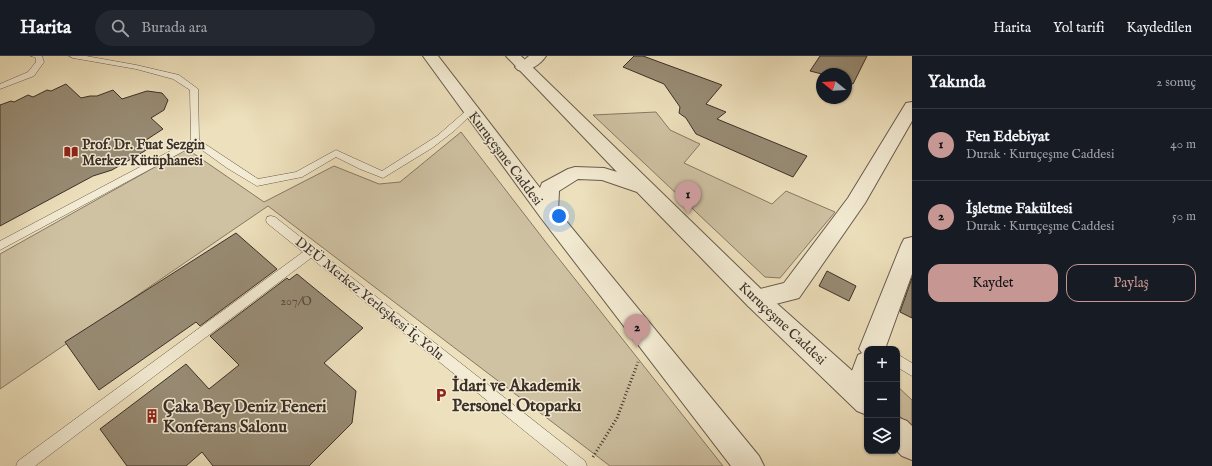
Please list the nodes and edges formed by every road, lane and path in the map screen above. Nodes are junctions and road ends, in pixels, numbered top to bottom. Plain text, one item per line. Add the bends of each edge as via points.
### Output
1 (39, 56) edge
2 (73, 56) edge
3 (430, 56) edge
4 (539, 56) edge
5 (518, 61) edge
6 (0, 88) edge
7 (912, 107) edge
8 (471, 112) junction
9 (195, 141) junction
10 (644, 188) junction
11 (548, 213) junction
12 (271, 220) dead end
13 (912, 245) edge
14 (0, 246) edge
15 (311, 252) junction
16 (756, 299) junction
17 (875, 346) edge
18 (639, 360) dead end
19 (900, 362) edge
20 (912, 370) edge
21 (866, 382) edge
22 (862, 397) edge
23 (900, 435) edge
24 (912, 446) edge
25 (586, 463) edge
26 (23, 466) edge
27 (749, 466) edge

1 - 6 lane via 40,62 30,74
2 - 9 lane via 176,77 194,90
3 - 8 street, Kuruçeşme Caddesi
4 - 5 street
5 - 10 street, Kuruçeşme Caddesi
7 - 16 street via 855,203 791,291
8 - 9 lane via 428,147 383,175 336,153 299,175 257,183
8 - 11 street, Kuruçeşme Caddesi
9 - 14 lane
10 - 11 street via 604,174 575,173 549,188
10 - 16 street, Kuruçeşme Caddesi
11 - 27 street, Kuruçeşme Caddesi
12 - 15 lane, DEÜ Merkez Yerleşkesi İç Yolu
13 - 17 street
15 - 25 lane, DEÜ Merkez Yerleşkesi İç Yolu
15 - 26 lane
16 - 22 street, Kuruçeşme Caddesi
18 - 25 path via 617,418
19 - 20 lane
21 - 22 street
23 - 24 street

